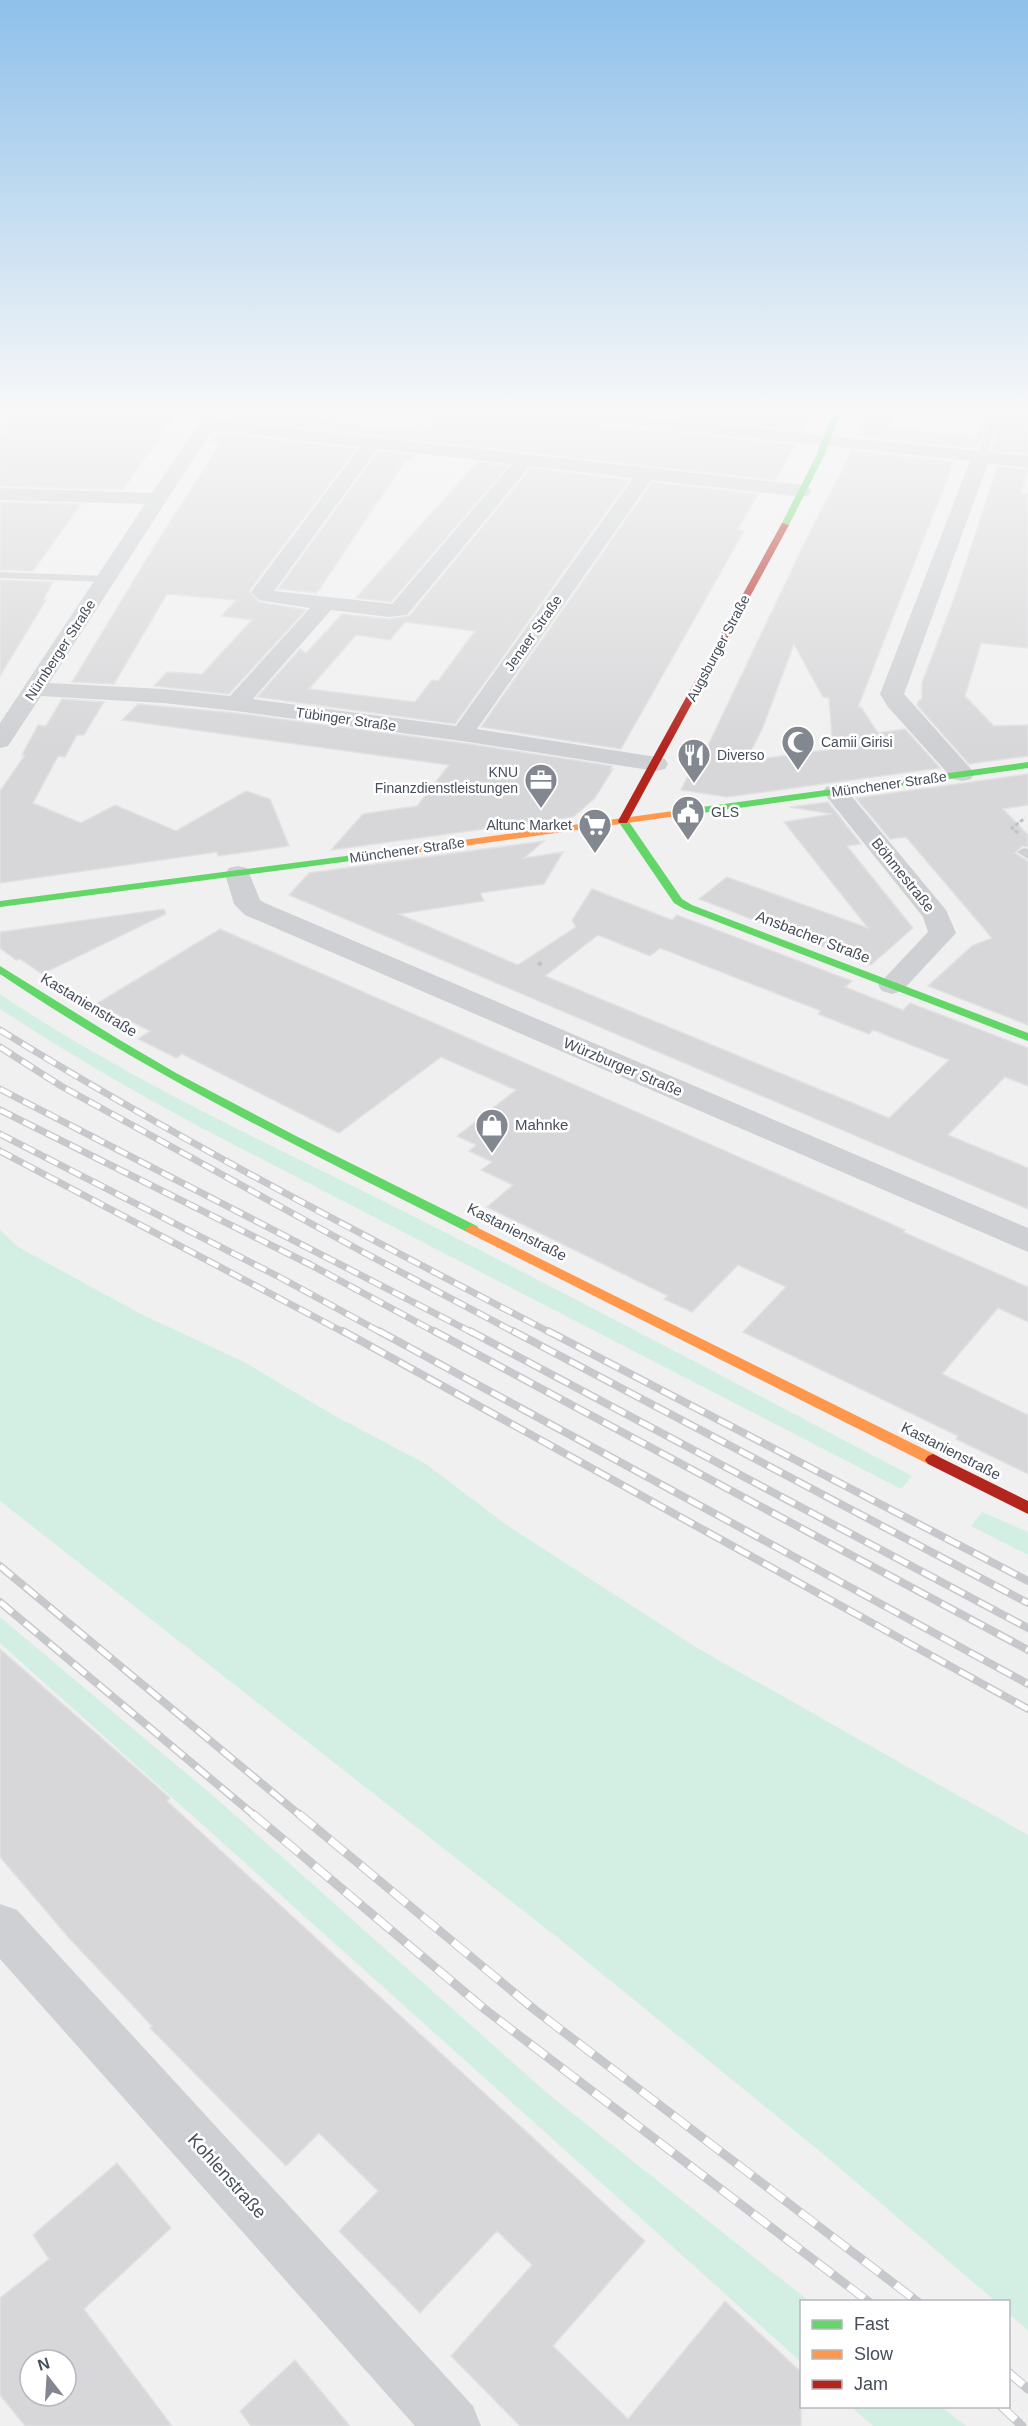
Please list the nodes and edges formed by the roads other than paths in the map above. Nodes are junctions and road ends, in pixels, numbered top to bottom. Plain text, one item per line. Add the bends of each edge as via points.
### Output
1 (144, 521) edge
2 (314, 521) edge
3 (474, 521) edge
4 (612, 521) edge
5 (786, 521) edge
6 (957, 521) edge
7 (0, 575) edge
8 (106, 579) junction
9 (326, 603) junction
10 (34, 689) junction
11 (236, 704) junction
12 (462, 734) junction
13 (0, 741) edge
14 (656, 764) junction
15 (1028, 765) edge
16 (962, 774) junction
17 (835, 792) junction
18 (623, 821) junction
19 (238, 874) junction
20 (0, 904) edge
21 (0, 969) edge
22 (892, 985) junction
23 (1028, 1037) edge
24 (1028, 1241) edge
25 (1028, 1508) edge
26 (0, 1925) edge
27 (453, 2426) edge

1 - 8 street, Nürnberger Straße
2 - 9 street via 262,592 266,596
3 - 9 street via 399,610
4 - 12 street, Jenaer Straße
5 - 14 street, Augsburger Straße
6 - 16 street via 892,694
7 - 8 lane
8 - 10 street, Nürnberger Straße
9 - 11 street
10 - 11 street, Tübinger Straße
10 - 13 street, Nürnberger Straße
11 - 12 street, Tübinger Straße
12 - 14 street, Tübinger Straße
14 - 18 street, Augsburger Straße
15 - 16 street, Münchener Straße
16 - 17 street, Münchener Straße
17 - 18 street, Münchener Straße
17 - 22 street, Böhmestraße via 936,916 942,933
18 - 19 street, Münchener Straße
18 - 22 street, Ansbacher Straße via 678,901
19 - 20 street, Münchener Straße
19 - 24 street, Würzburger Straße via 248,904 255,909
21 - 25 street, Kastanienstraße via 53,1006 237,1111
22 - 23 street, Ansbacher Straße
26 - 27 street, Kohlenstraße

